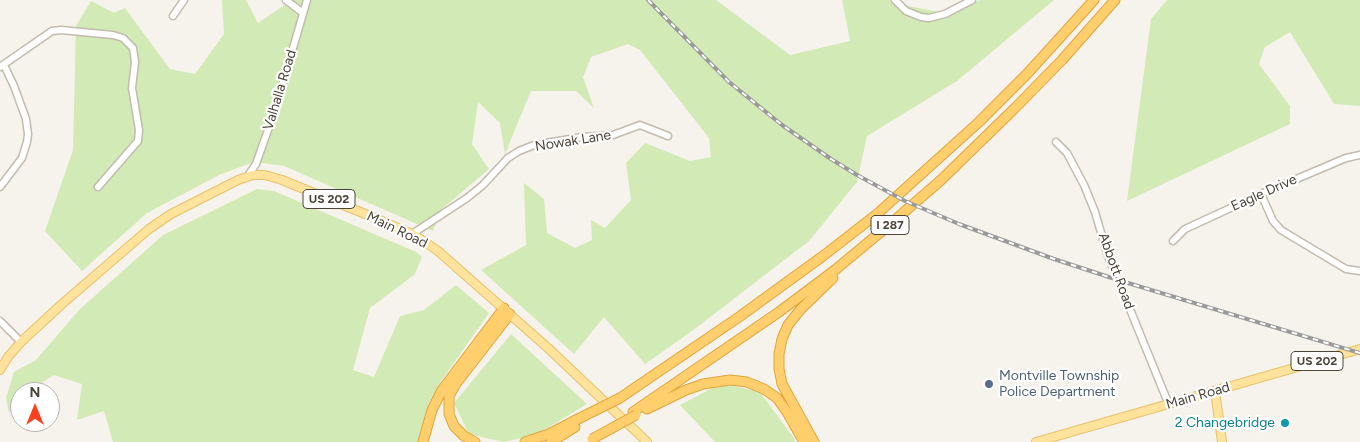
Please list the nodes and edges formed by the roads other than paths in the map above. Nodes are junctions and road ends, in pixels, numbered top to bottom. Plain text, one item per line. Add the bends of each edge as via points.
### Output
1 (184, 0) edge
2 (286, 0) edge
3 (307, 0) edge
4 (895, 0) edge
5 (972, 0) edge
6 (1094, 0) edge
7 (1115, 0) edge
8 (303, 14) junction
9 (173, 16) dead end
10 (2, 66) edge
11 (668, 136) dead end
12 (1056, 142) dead end
13 (1360, 155) edge
14 (247, 177) junction
15 (0, 186) edge
16 (98, 187) dead end
17 (1262, 194) junction
18 (888, 226) junction
19 (412, 234) junction
20 (1174, 240) dead end
21 (1360, 271) edge
22 (507, 311) junction
23 (0, 321) edge
24 (21, 342) junction
25 (1360, 349) edge
26 (0, 370) edge
27 (1215, 391) junction
28 (1169, 404) junction
29 (635, 414) junction
30 (578, 422) junction
31 (590, 440) edge
32 (423, 442) edge
33 (475, 442) edge
34 (525, 442) edge
35 (550, 442) edge
36 (647, 442) edge
37 (804, 442) edge
38 (814, 442) edge
39 (1036, 442) edge
40 (1222, 442) edge

1 - 9 street
2 - 8 street
3 - 8 street, Valhalla Road
4 - 5 street via 906,11 929,18
6 - 30 highway, I 287, bridge via 985,116 877,214 746,312 620,398
7 - 18 highway, I 287 via 1002,122
8 - 14 street, Valhalla Road via 265,139 256,164
10 - 15 street via 14,86 28,134 22,158
10 - 16 street via 52,31 114,35 123,38 133,48 132,88 138,141
11 - 19 street, Nowak Lane via 640,125 613,135 582,137 519,151 467,198
12 - 28 street, Abbott Road via 1067,153 1084,185 1107,253
13 - 17 street, Eagle Drive
14 - 19 main road, Main Road / US 202 via 261,174 282,180
14 - 24 main road, Main Road / US 202 via 171,214 148,229
17 - 20 street, Eagle Drive via 1185,229
17 - 21 street via 1273,221 1281,230 1346,269
18 - 29 highway, I 287 via 772,317
18 - 38 highway via 800,310 782,338 778,361 782,384
19 - 22 main road, Main Road / US 202 via 438,251
22 - 32 highway via 442,390 432,410
22 - 33 highway via 449,396 449,414 454,426
22 - 36 main road, Main Road / US 202
23 - 24 street
24 - 26 main road, Main Road / US 202
25 - 27 main road, Main Road / US 202
27 - 28 main road, Main Road / US 202
27 - 40 main road
28 - 39 main road, Main Road / US 202
29 - 31 highway, bridge
29 - 37 highway via 695,386 739,380 764,389 777,398
30 - 34 highway
30 - 35 highway

